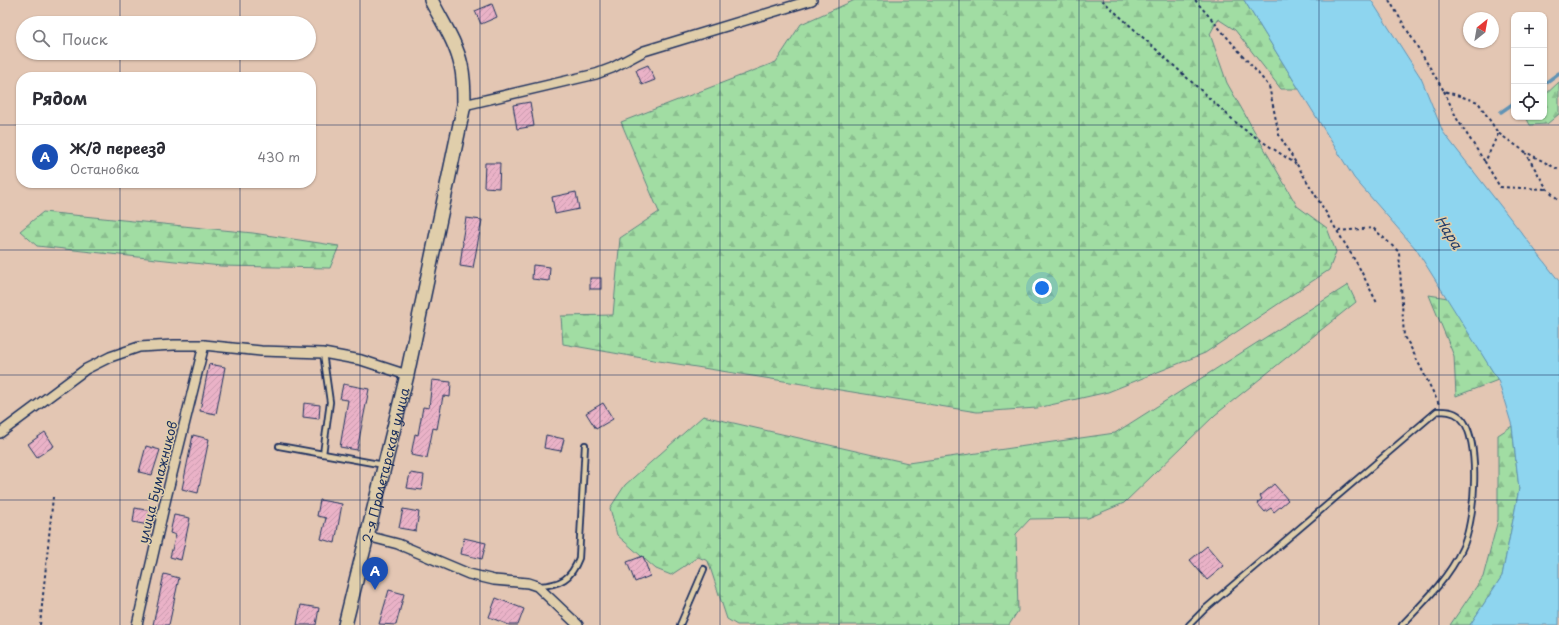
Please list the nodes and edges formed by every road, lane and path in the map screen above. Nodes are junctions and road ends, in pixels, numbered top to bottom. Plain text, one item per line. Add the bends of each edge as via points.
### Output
1 (431, 0) edge
2 (812, 0) edge
3 (1102, 0) edge
4 (1196, 0) edge
5 (1389, 0) edge
6 (1444, 91) junction
7 (464, 105) junction
8 (1498, 134) junction
9 (1524, 151) junction
10 (1485, 162) junction
11 (1297, 165) junction
12 (1559, 170) edge
13 (1548, 189) junction
14 (1559, 200) edge
15 (1338, 231) junction
16 (1377, 303) dead end
17 (204, 345) junction
18 (323, 353) junction
19 (407, 375) junction
20 (1437, 411) junction
21 (0, 433) edge
22 (585, 445) dead end
23 (279, 446) dead end
24 (323, 454) junction
25 (384, 465) junction
26 (53, 497) dead end
27 (367, 536) junction
28 (704, 569) dead end
29 (537, 586) junction
30 (40, 625) edge
31 (137, 625) edge
32 (345, 625) edge
33 (578, 625) edge
34 (680, 625) edge
35 (1189, 625) edge
36 (1402, 625) edge

1 - 7 main road, 2-я Пролетарская улица via 461,64
2 - 7 street via 644,51 596,74
3 - 11 path via 1242,128
4 - 11 path via 1269,86 1278,135
5 - 6 path
6 - 8 path via 1478,102
6 - 10 path via 1457,119
7 - 19 main road, 2-я Пролетарская улица
8 - 9 path
8 - 10 path
9 - 12 path
9 - 13 path
10 - 13 path via 1500,187
11 - 15 path
13 - 14 path
15 - 16 path
15 - 20 path via 1373,228 1399,252 1404,337 1440,403
17 - 18 street via 261,351
17 - 21 street via 140,348 110,357 86,369
17 - 31 street, улица Бумажников
18 - 19 street via 362,360
18 - 24 lane via 330,402
19 - 25 main road, 2-я Пролетарская улица
20 - 35 lane
20 - 36 lane via 1452,412 1460,416 1468,427 1475,476 1470,518 1463,548 1455,562 1441,584
22 - 29 lane via 579,558 574,570 565,580 552,586
23 - 24 lane
24 - 25 lane
25 - 27 main road, 2-я Пролетарская улица
26 - 30 path
27 - 29 street via 398,544 470,574
27 - 32 main road, 2-я Пролетарская улица
28 - 34 lane
29 - 33 street

